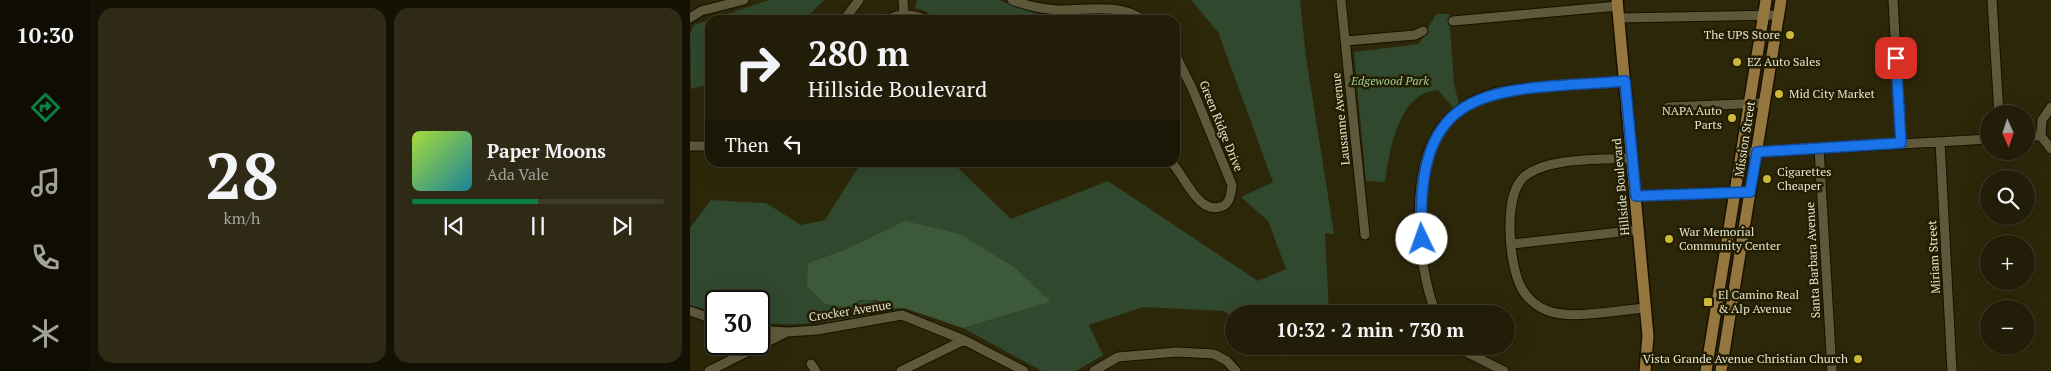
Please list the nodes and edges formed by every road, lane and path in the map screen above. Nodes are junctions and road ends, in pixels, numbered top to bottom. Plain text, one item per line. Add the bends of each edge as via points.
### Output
1 (744, 0) edge
2 (859, 0) edge
3 (903, 0) edge
4 (1012, 0) edge
5 (1341, 0) edge
6 (1766, 0) edge
7 (1781, 0) edge
8 (1893, 0) edge
9 (1992, 0) edge
10 (1617, 3) edge
11 (1764, 14) junction
12 (848, 15) edge
13 (895, 15) edge
14 (904, 15) junction
15 (916, 15) edge
16 (1130, 15) edge
17 (1779, 15) junction
18 (690, 18) edge
19 (1619, 18) junction
20 (1453, 21) dead end
21 (1423, 31) dead end
22 (1346, 41) junction
23 (1180, 64) edge
24 (1625, 81) junction
25 (1765, 103) junction
26 (1750, 104) junction
27 (1998, 105) edge
28 (1668, 107) dead end
29 (2051, 107) edge
30 (2035, 136) edge
31 (2041, 136) junction
32 (1980, 140) edge
33 (1940, 142) junction
34 (690, 143) edge
35 (1901, 143) junction
36 (705, 145) edge
37 (1818, 148) junction
38 (2051, 149) edge
39 (1757, 152) junction
40 (1741, 153) junction
41 (1632, 158) junction
42 (1175, 167) edge
43 (1734, 192) junction
44 (1750, 192) junction
45 (1636, 196) junction
46 (1639, 230) junction
47 (1365, 235) dead end
48 (1512, 244) junction
49 (1433, 305) edge
50 (1646, 308) junction
51 (690, 311) edge
52 (705, 316) edge
53 (770, 331) edge
54 (787, 332) junction
55 (964, 340) junction
56 (1472, 355) edge
57 (709, 371) edge
58 (901, 371) edge
59 (1024, 371) edge
60 (1094, 371) edge
61 (1236, 371) edge
62 (1504, 371) edge
63 (1645, 371) edge
64 (1706, 371) edge
65 (1721, 371) edge
66 (1832, 371) edge
67 (1952, 371) edge

1 - 18 street via 701,11
2 - 12 street
3 - 14 street
4 - 16 street via 1027,6 1058,10 1115,9
5 - 22 street, Lausanne Avenue
6 - 11 main road, Mission Street
7 - 17 main road, Mission Street
8 - 35 street
9 - 27 street
10 - 19 main road, Hillside Boulevard
10 - 20 street
11 - 17 street
11 - 19 street
11 - 26 main road, Mission Street
13 - 14 street
14 - 15 street
17 - 25 main road, Mission Street
19 - 24 main road, Hillside Boulevard
21 - 22 street via 1415,35
22 - 47 street, Lausanne Avenue
23 - 42 street, Green Ridge Drive via 1232,185 1230,199 1222,207 1209,208 1199,202
24 - 41 main road, Hillside Boulevard
24 - 49 street via 1520,89 1486,95 1454,114 1440,130 1426,161 1420,202 1424,263
25 - 26 street
25 - 39 main road, Mission Street
26 - 28 street
26 - 40 main road, Mission Street
29 - 31 street via 2042,120
30 - 31 street
31 - 38 street
32 - 33 street
33 - 35 street
33 - 67 street, Miriam Street
34 - 36 street
35 - 37 street
37 - 39 street
37 - 66 street, Santa Barbara Avenue
39 - 40 street
39 - 44 main road, Mission Street
40 - 43 main road, Mission Street
41 - 45 main road, Hillside Boulevard
41 - 48 street via 1545,166 1523,177 1514,193 1509,213
43 - 44 street
43 - 45 street
43 - 64 main road, Mission Street
44 - 65 main road, Mission Street
45 - 46 main road, Hillside Boulevard
46 - 48 street
46 - 50 main road, Hillside Boulevard
48 - 50 street via 1522,289 1531,301 1546,310 1564,314
50 - 63 main road, Hillside Boulevard
51 - 52 street
53 - 54 street, Crocker Avenue
54 - 55 street, Crocker Avenue via 849,325 895,315
54 - 57 street
55 - 58 street
55 - 59 street, Crocker Avenue
56 - 62 street
60 - 61 street via 1118,357 1176,352 1214,354

